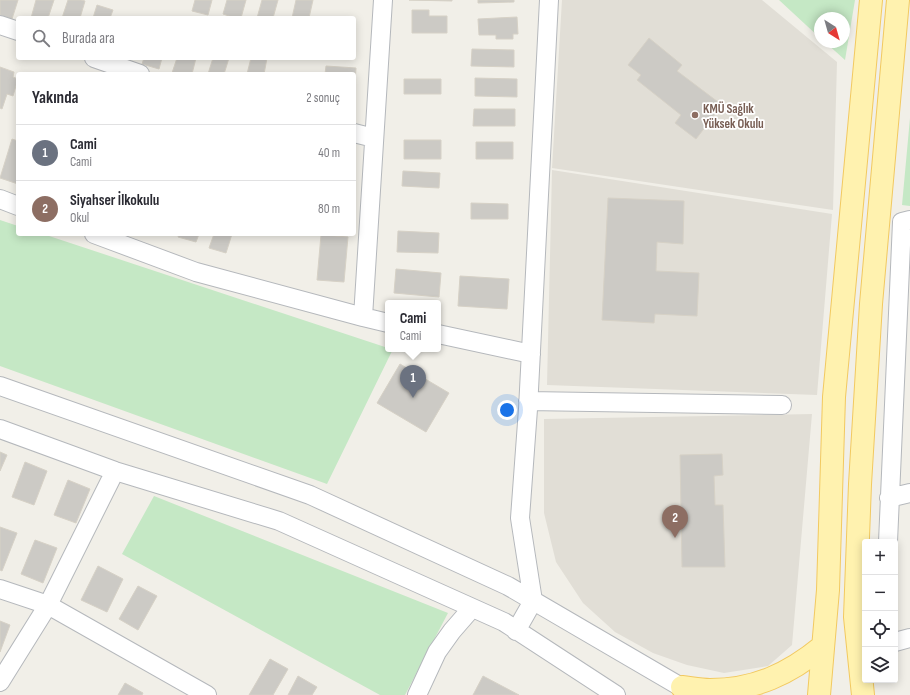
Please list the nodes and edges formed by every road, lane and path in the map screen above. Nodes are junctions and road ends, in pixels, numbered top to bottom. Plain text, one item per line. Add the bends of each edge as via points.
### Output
1 (383, 0) edge
2 (549, 0) edge
3 (871, 0) edge
4 (902, 4) edge
5 (0, 25) edge
6 (16, 30) edge
7 (100, 60) edge
8 (134, 72) edge
9 (356, 134) edge
10 (374, 138) junction
11 (0, 199) edge
12 (16, 205) edge
13 (910, 220) edge
14 (99, 236) edge
15 (363, 317) junction
16 (385, 322) edge
17 (441, 335) edge
18 (530, 354) junction
19 (903, 362) edge
20 (0, 386) edge
21 (528, 401) junction
22 (782, 405) dead end
23 (0, 429) edge
24 (115, 471) junction
25 (910, 493) edge
26 (889, 498) junction
27 (888, 539) edge
28 (0, 589) edge
29 (533, 601) junction
30 (48, 605) junction
31 (472, 608) junction
32 (516, 631) junction
33 (910, 638) edge
34 (898, 641) edge
35 (823, 646) junction
36 (0, 682) edge
37 (689, 691) edge
38 (207, 695) edge
39 (417, 695) edge
40 (616, 695) edge
41 (819, 695) edge
42 (863, 695) edge

1 - 10 street
2 - 18 street
3 - 35 main road via 834,397 828,590
4 - 42 main road via 871,304 860,484 855,617
5 - 6 street
7 - 8 street
9 - 10 street
10 - 15 street
11 - 12 street
13 - 19 street via 902,222
14 - 15 street via 196,272
15 - 16 street
17 - 18 street
18 - 21 street
19 - 26 street
20 - 29 street via 310,495 508,586
21 - 22 street
21 - 29 street via 520,518
23 - 24 street
24 - 30 street
24 - 31 street via 279,521
25 - 26 street
26 - 27 street
28 - 30 street
29 - 32 street
29 - 37 street
30 - 36 street
30 - 38 street
31 - 32 street via 504,622
31 - 39 street via 437,652
32 - 40 street
33 - 34 street
35 - 37 main road via 791,669 760,683 744,688
35 - 41 main road

